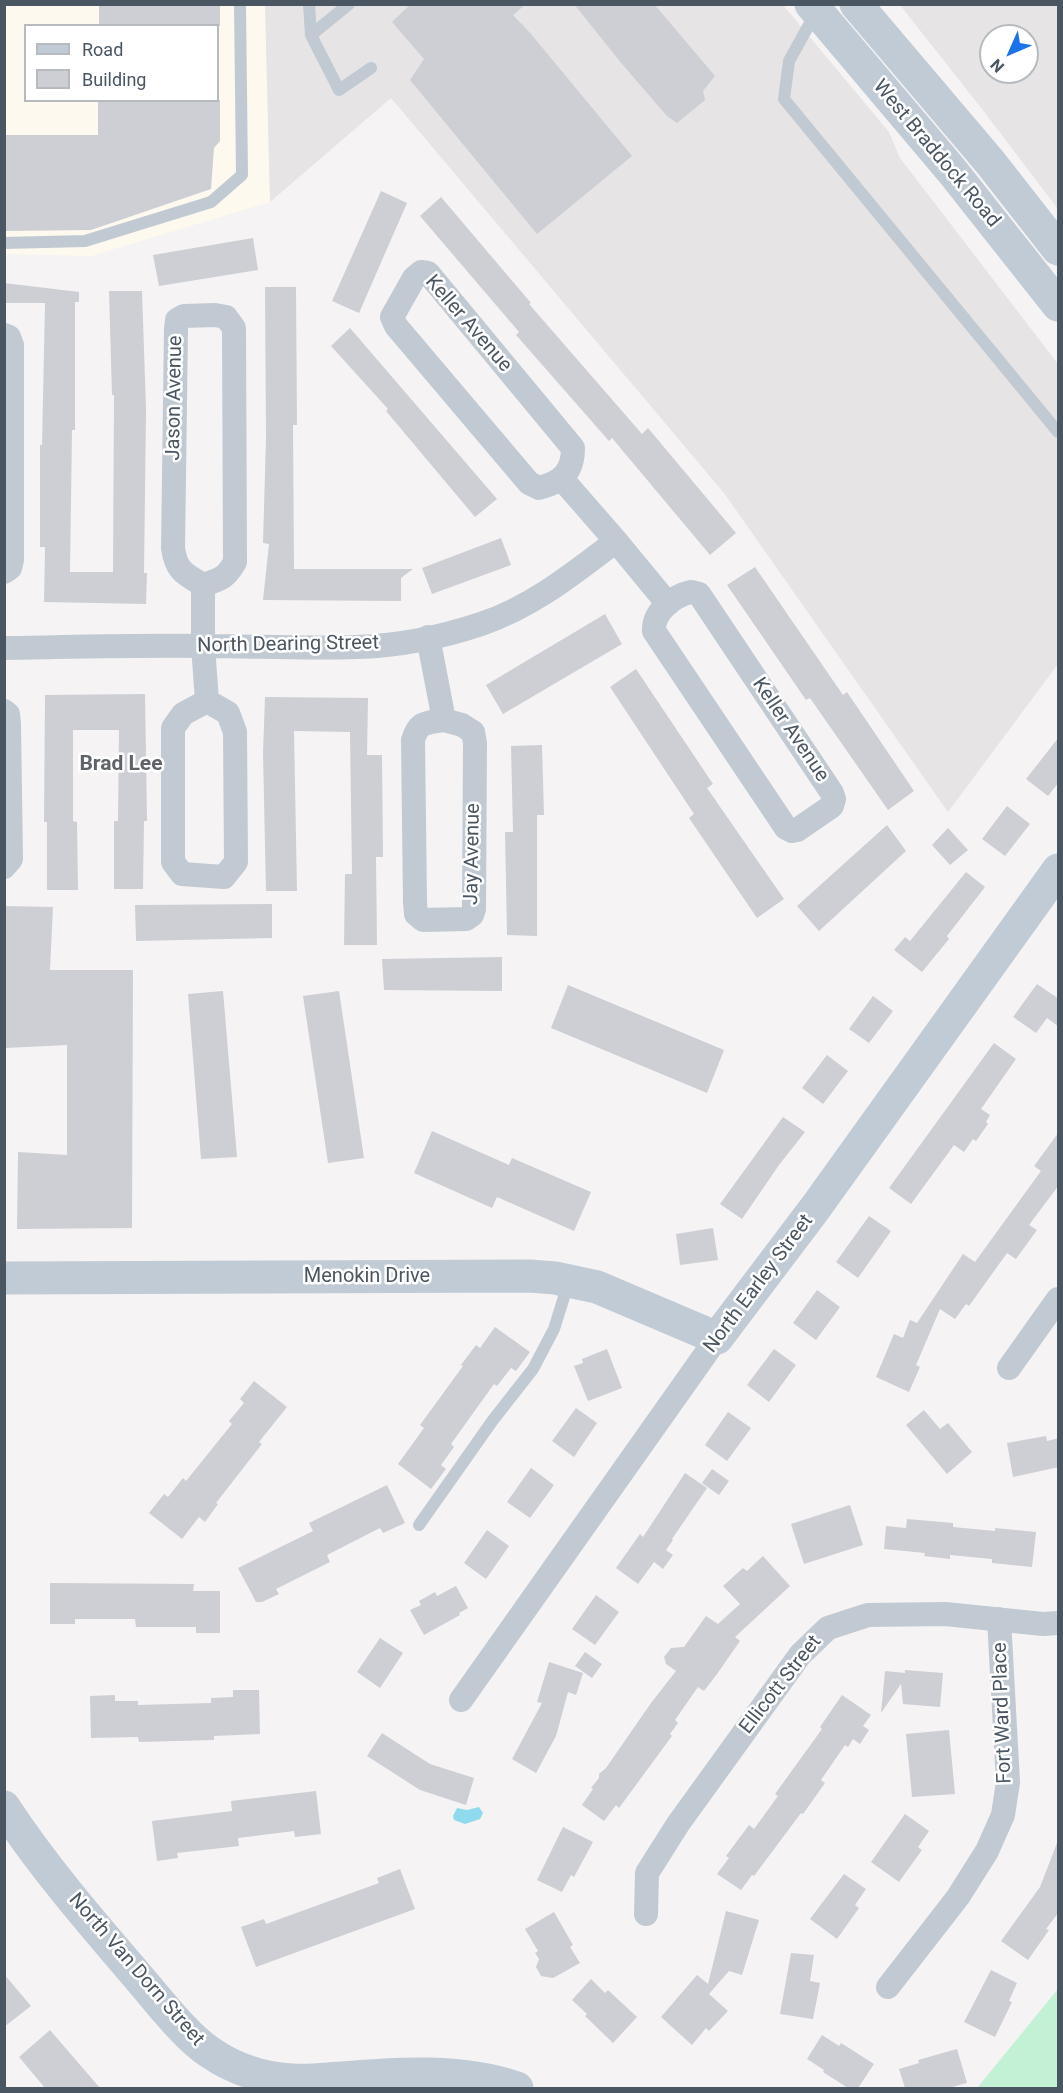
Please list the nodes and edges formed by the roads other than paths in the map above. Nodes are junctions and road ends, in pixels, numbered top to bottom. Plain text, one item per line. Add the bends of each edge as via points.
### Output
1 (240, 4) edge
2 (309, 4) edge
3 (349, 4) edge
4 (856, 4) edge
5 (817, 7) edge
6 (311, 35) junction
7 (370, 68) dead end
8 (4, 243) edge
9 (1059, 249) edge
10 (1059, 305) edge
11 (4, 336) edge
12 (1059, 432) edge
13 (562, 479) junction
14 (616, 541) junction
15 (4, 572) edge
16 (203, 585) junction
17 (668, 604) junction
18 (428, 637) junction
19 (203, 646) junction
20 (4, 648) edge
21 (207, 701) junction
22 (4, 711) edge
23 (444, 720) junction
24 (4, 867) edge
25 (1059, 870) edge
26 (4, 1278) edge
27 (569, 1280) junction
28 (1059, 1299) edge
29 (717, 1338) junction
30 (1010, 1368) dead end
31 (419, 1525) dead end
32 (999, 1619) junction
33 (1059, 1623) edge
34 (461, 1700) dead end
35 (4, 1807) edge
36 (646, 1914) dead end
37 (888, 1987) dead end
38 (288, 2084) edge
39 (517, 2088) edge

1 - 8 lane via 242,175 211,202 85,241
2 - 6 lane
3 - 6 lane
4 - 9 main road, West Braddock Road
5 - 10 main road, West Braddock Road
5 - 12 lane via 789,61 784,99
6 - 7 lane via 339,90
11 - 15 street via 12,345 12,560
13 - 13 street, Keller Avenue via 574,460 573,448 428,273 422,272 414,278 392,317 396,326 529,483 539,488
13 - 14 street
14 - 17 street
14 - 18 street, North Dearing Street via 560,585 528,603 483,623
16 - 16 street, Jason Avenue via 222,579 235,562 234,328 226,317 215,315 184,316 177,320 176,329 173,548 175,562 183,573
16 - 19 street
17 - 17 street, Keller Avenue via 654,621 654,631 786,828 797,830 832,806 832,793 699,594 684,594
18 - 19 street, North Dearing Street via 357,647
18 - 23 street
19 - 20 street, North Dearing Street
19 - 21 street
21 - 21 street via 183,714 173,728 173,862 182,874 224,877 237,862 235,732 228,713
22 - 24 street via 9,714 11,859
23 - 23 street, Jay Avenue via 421,724 413,740 416,914 423,920 466,920 474,909 475,743 473,732
25 - 29 main road, North Earley Street
26 - 27 main road, Menokin Drive via 508,1275
27 - 29 main road, Menokin Drive via 597,1287
27 - 31 lane via 554,1329 533,1369
28 - 30 street
29 - 34 street, North Earley Street
32 - 33 street, Ellicott Street
32 - 36 street, Ellicott Street via 868,1614 828,1628 800,1655 678,1824 647,1873
32 - 37 street, Fort Ward Place via 1008,1782 1003,1815 987,1851 958,1897
35 - 38 main road, North Van Dorn Street via 70,1896 209,2053 230,2065
38 - 39 main road, North Van Dorn Street via 402,2075 461,2076

